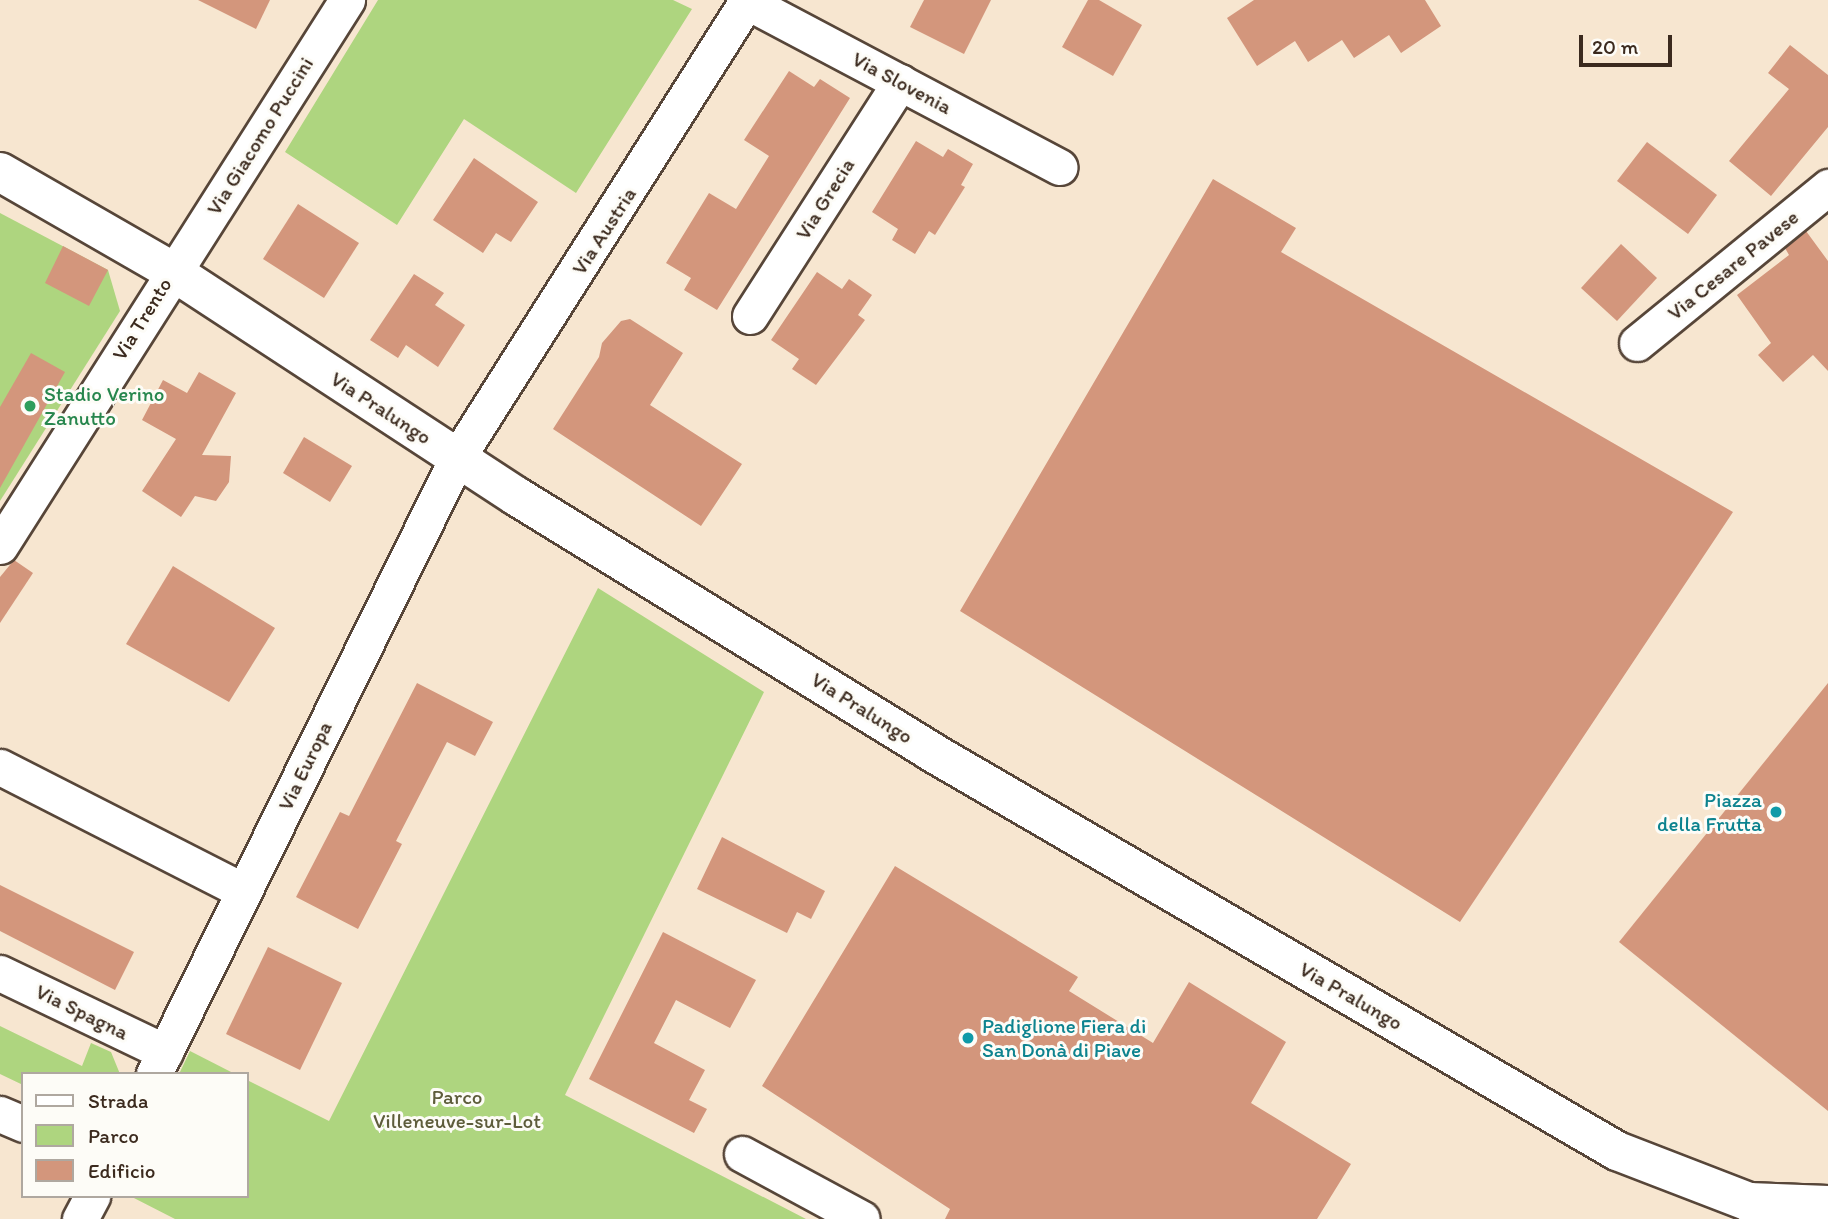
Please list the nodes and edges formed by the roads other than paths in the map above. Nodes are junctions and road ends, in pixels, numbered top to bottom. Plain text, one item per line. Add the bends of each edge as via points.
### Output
1 (347, 0) edge
2 (746, 1) edge
3 (900, 82) junction
4 (1059, 167) dead end
5 (0, 172) edge
6 (1828, 187) edge
7 (172, 271) junction
8 (750, 316) dead end
9 (1637, 343) dead end
10 (457, 458) junction
11 (0, 546) edge
12 (0, 767) edge
13 (243, 891) junction
14 (0, 972) edge
15 (159, 1063) edge
16 (0, 1114) edge
17 (21, 1123) edge
18 (742, 1154) dead end
19 (91, 1198) edge
20 (1828, 1205) edge
21 (1759, 1211) edge
22 (841, 1214) edge
23 (1828, 1215) edge
24 (80, 1219) edge
25 (1825, 1219) edge

1 - 7 street, Via Giacomo Puccini
2 - 3 street, Via Slovenia
2 - 10 street, Via Austria
3 - 4 street, Via Slovenia
3 - 8 street, Via Grecia
5 - 7 street, Via Pralungo
6 - 9 street, Via Cesare Pavese
7 - 10 street, Via Pralungo
7 - 11 street, Via Trento
10 - 13 street, Via Europa
10 - 21 street, Via Pralungo via 930,751 1617,1151
12 - 13 street
13 - 15 street, Via Europa
14 - 15 street, Via Spagna
16 - 17 street
18 - 22 street
19 - 24 street
20 - 21 street, Via Pralungo
23 - 25 street

